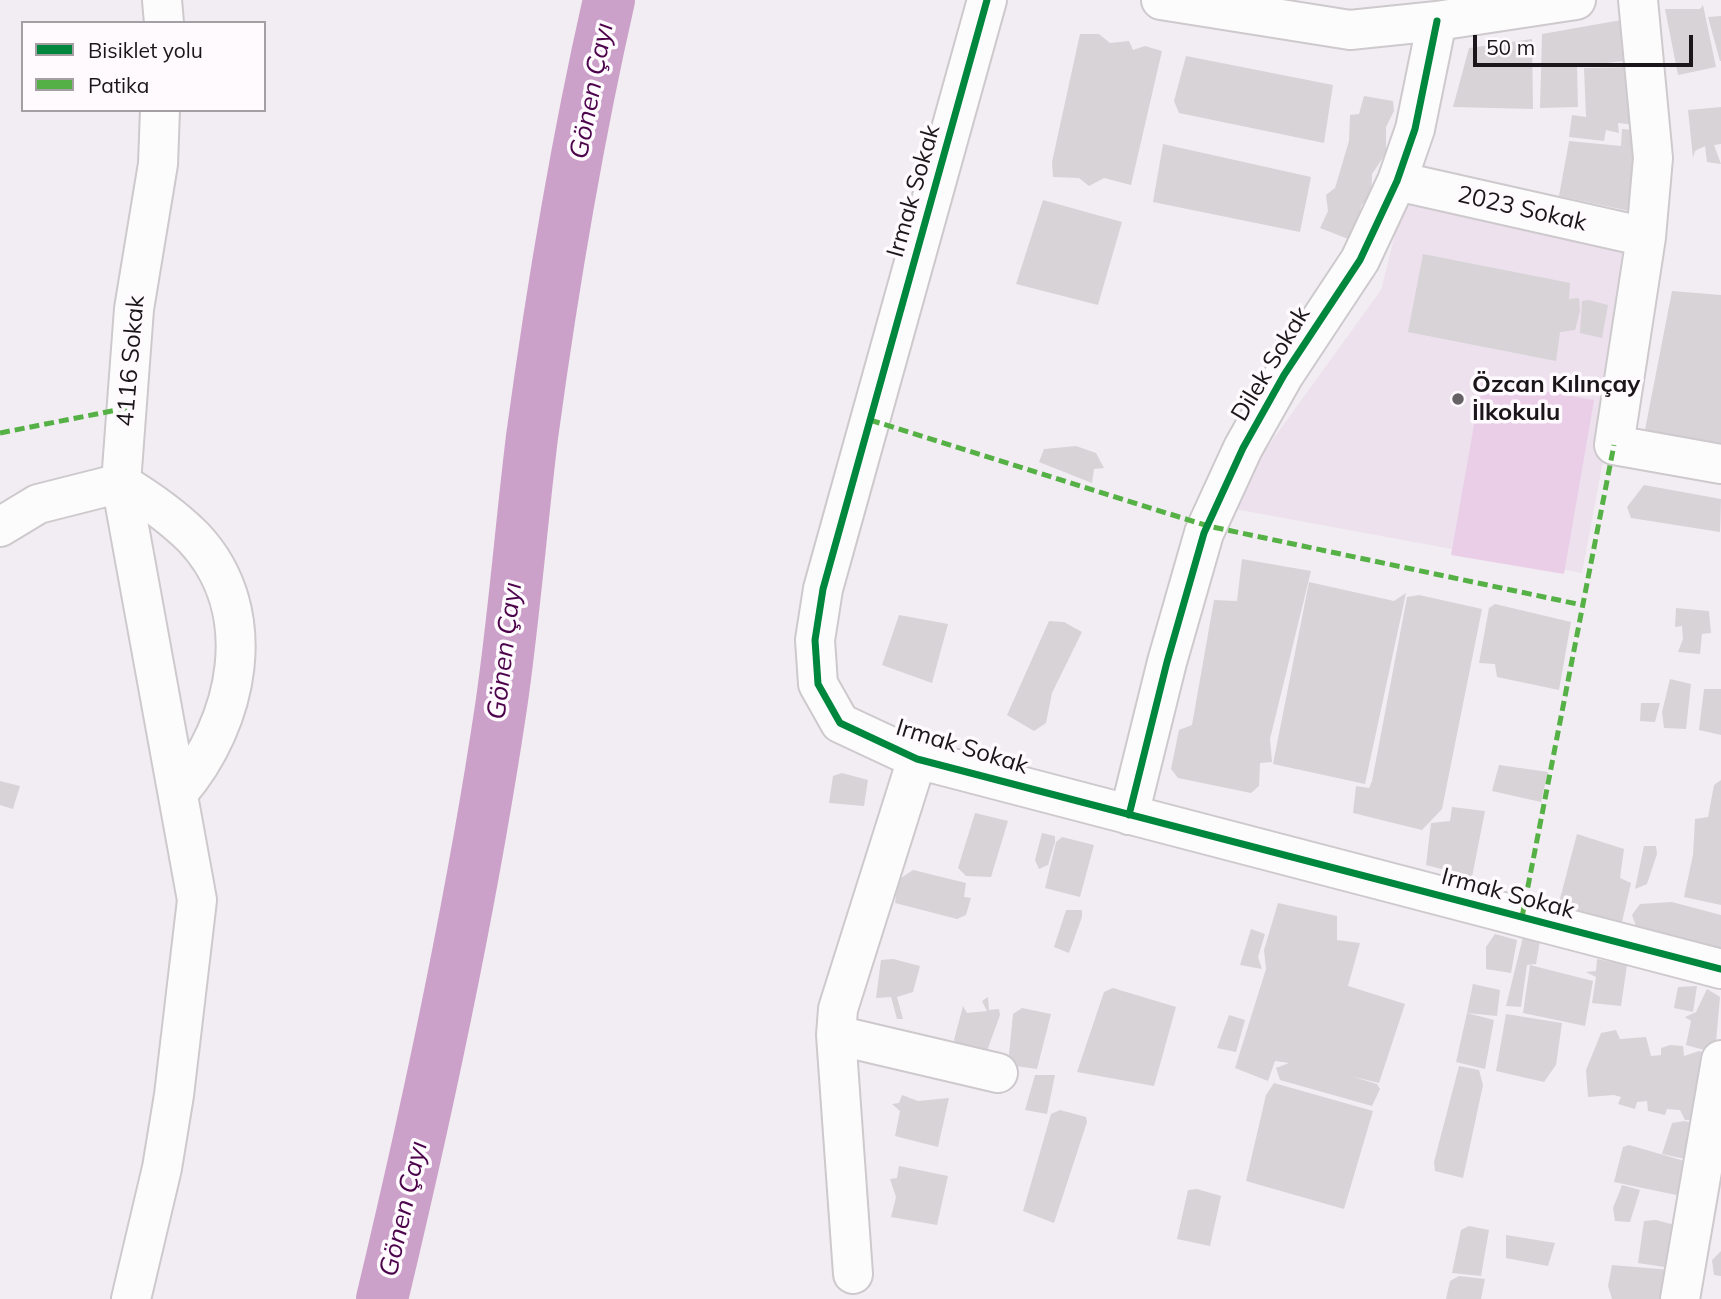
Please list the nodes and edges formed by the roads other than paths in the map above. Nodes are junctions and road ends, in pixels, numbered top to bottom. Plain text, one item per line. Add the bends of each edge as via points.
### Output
1 (162, 0) edge
2 (987, 0) edge
3 (1576, 0) edge
4 (1638, 0) edge
5 (1168, 1) edge
6 (164, 21) edge
7 (1437, 21) junction
8 (160, 112) edge
9 (1398, 181) junction
10 (1646, 237) junction
11 (1721, 464) edge
12 (121, 483) junction
13 (0, 527) edge
14 (917, 759) junction
15 (179, 793) junction
16 (1129, 815) junction
17 (1721, 969) edge
18 (836, 1035) junction
19 (1721, 1060) edge
20 (998, 1073) dead end
21 (853, 1274) dead end
22 (131, 1299) edge
23 (1680, 1299) edge

1 - 6 street
2 - 14 street, Irmak Sokak via 827,576 815,640 818,684 840,723
3 - 7 street
4 - 10 street via 1653,158
5 - 7 street via 1350,30
7 - 9 street, Dilek Sokak via 1415,128
8 - 12 street, 4116 Sokak via 158,164 134,309
9 - 10 street, 2023 Sokak
9 - 16 street, Dilek Sokak via 1360,260 1284,375 1243,448 1204,533
10 - 11 street via 1614,445
12 - 13 street via 38,504
12 - 15 street, 4116 Sokak
12 - 15 street via 192,537 215,568 231,609 236,658 228,707 208,753
14 - 16 street, Irmak Sokak
14 - 18 street, Irmak Sokak via 838,1009
15 - 22 street, 4116 Sokak via 197,900 174,1095
16 - 17 street, Irmak Sokak
18 - 20 street
18 - 21 street, Irmak Sokak
19 - 23 street

